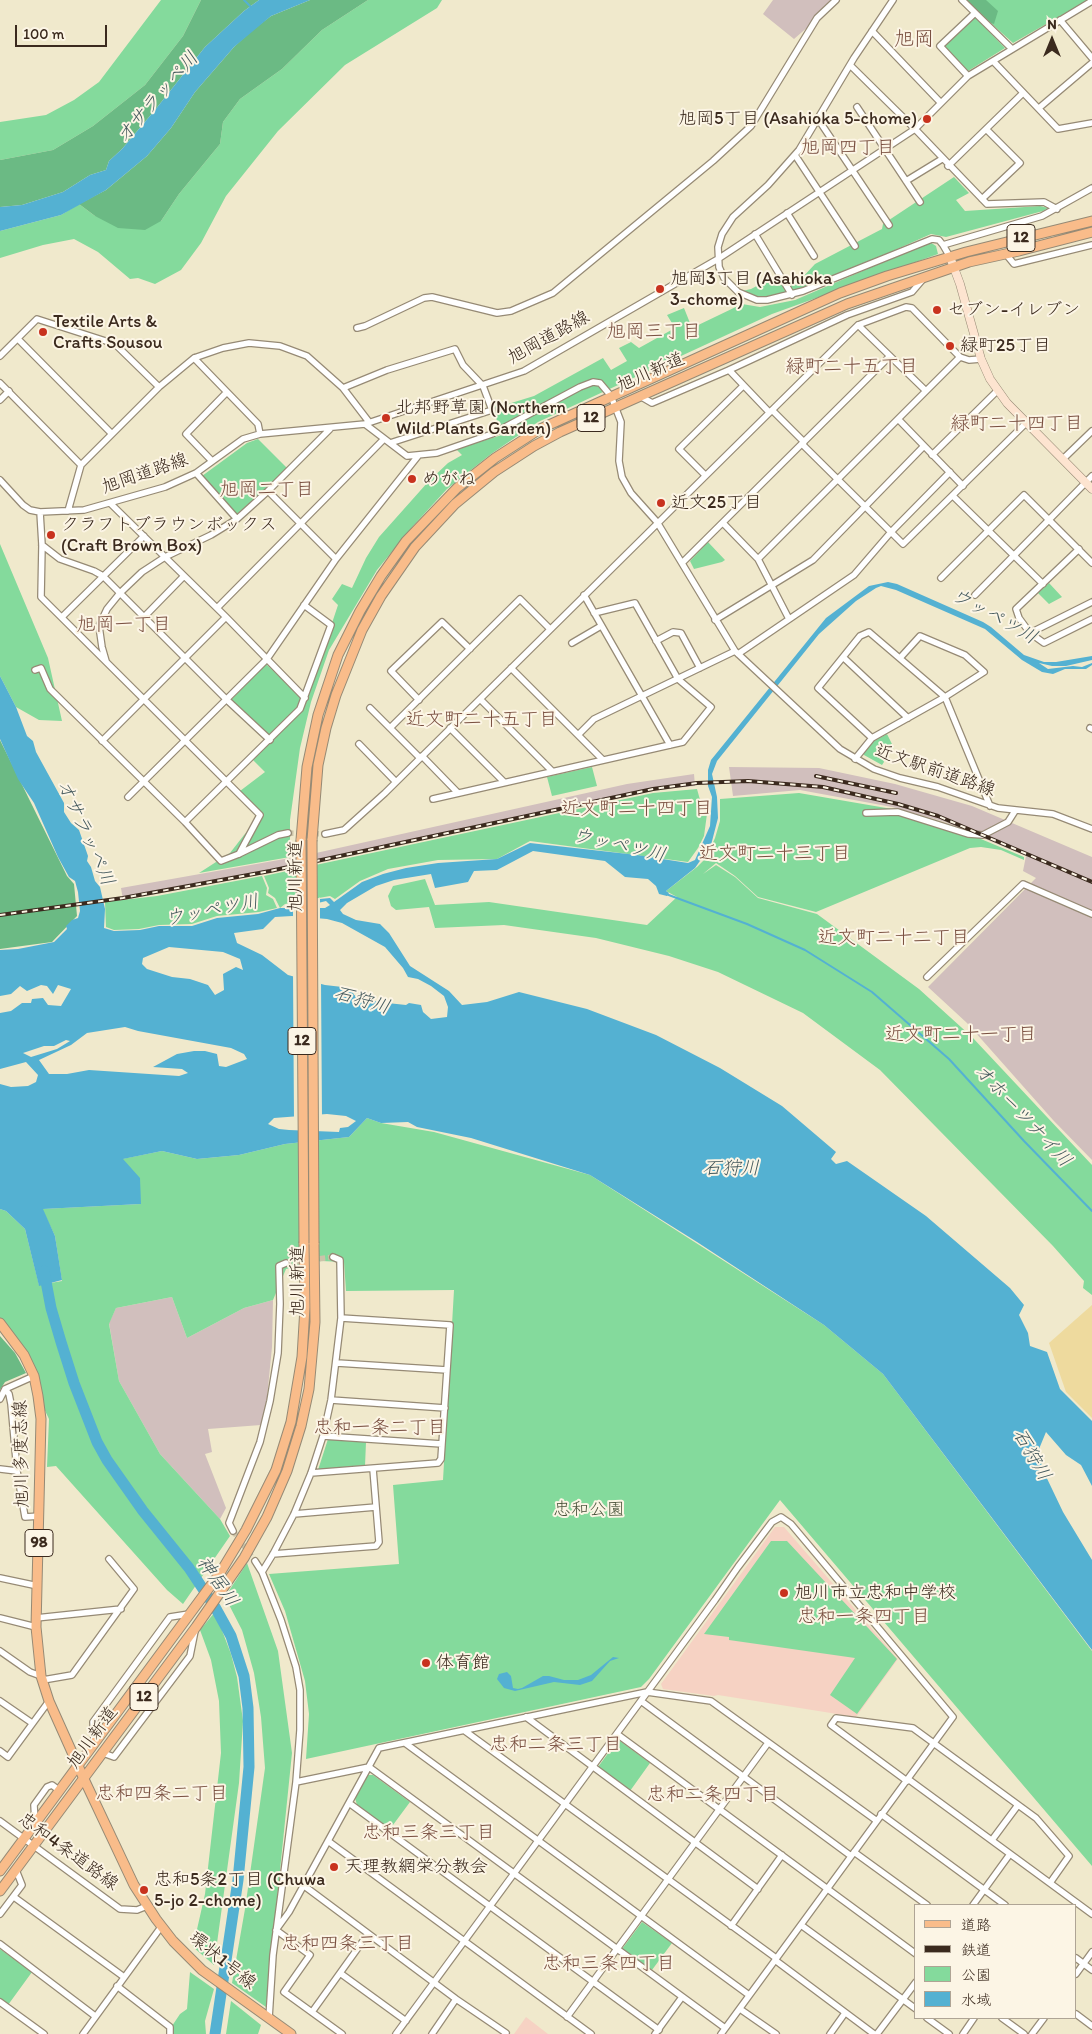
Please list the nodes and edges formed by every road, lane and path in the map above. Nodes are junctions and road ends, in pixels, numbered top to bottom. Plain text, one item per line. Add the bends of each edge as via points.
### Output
1 (836, 0) edge
2 (893, 0) edge
3 (962, 0) edge
4 (1092, 1) edge
5 (975, 13) junction
6 (1060, 20) junction
7 (872, 31) junction
8 (1012, 49) junction
9 (1092, 58) edge
10 (993, 60) junction
11 (1092, 64) edge
12 (850, 65) junction
13 (968, 76) junction
14 (1023, 92) junction
15 (940, 102) junction
16 (857, 107) dead end
17 (1038, 108) junction
18 (818, 119) junction
19 (1092, 123) edge
20 (986, 128) junction
21 (915, 129) junction
22 (885, 149) junction
23 (794, 154) junction
24 (942, 159) junction
25 (948, 166) junction
26 (853, 170) junction
27 (906, 181) junction
28 (1092, 188) edge
29 (820, 191) junction
30 (982, 199) junction
31 (920, 202) dead end
32 (1057, 209) junction
33 (787, 213) junction
34 (1092, 221) edge
35 (889, 225) dead end
36 (1092, 232) edge
37 (755, 234) junction
38 (944, 245) junction
39 (1092, 245) edge
40 (855, 246) dead end
41 (1005, 253) junction
42 (814, 256) dead end
43 (950, 257) junction
44 (718, 258) junction
45 (953, 267) junction
46 (925, 276) junction
47 (792, 295) junction
48 (858, 324) junction
49 (357, 328) dead end
50 (18, 339) junction
51 (0, 356) edge
52 (890, 356) junction
53 (960, 357) junction
54 (194, 358) junction
55 (981, 359) junction
56 (729, 370) junction
57 (0, 383) edge
58 (483, 386) junction
59 (742, 386) junction
60 (158, 387) junction
61 (343, 388) junction
62 (9, 391) junction
63 (997, 391) junction
64 (926, 392) junction
65 (226, 393) junction
66 (612, 396) junction
67 (640, 396) junction
68 (0, 400) edge
69 (616, 406) junction
70 (770, 411) junction
71 (898, 419) junction
72 (367, 423) junction
73 (1026, 423) junction
74 (330, 429) junction
75 (1092, 431) edge
76 (112, 434) junction
77 (260, 434) junction
78 (387, 441) junction
79 (803, 443) junction
80 (924, 446) junction
81 (932, 454) junction
82 (418, 456) junction
83 (1063, 459) junction
84 (212, 461) junction
85 (80, 465) junction
86 (950, 472) junction
87 (196, 474) junction
88 (705, 475) junction
89 (1092, 476) edge
90 (838, 479) junction
91 (0, 480) edge
92 (1086, 482) junction
93 (963, 486) junction
94 (1092, 489) edge
95 (268, 491) junction
96 (953, 496) junction
97 (110, 503) junction
98 (865, 506) junction
99 (68, 511) junction
100 (40, 512) junction
101 (238, 519) junction
102 (1049, 519) junction
103 (657, 522) junction
104 (300, 523) junction
105 (723, 523) junction
106 (988, 530) junction
107 (891, 532) junction
108 (144, 536) junction
109 (42, 545) junction
110 (1079, 549) junction
111 (1014, 556) junction
112 (165, 558) junction
113 (336, 559) junction
114 (758, 559) junction
115 (1091, 559) edge
116 (682, 563) junction
117 (103, 576) junction
118 (184, 576) junction
119 (941, 578) dead end
120 (1043, 584) junction
121 (772, 585) junction
122 (120, 593) junction
123 (584, 595) junction
124 (975, 595) dead end
125 (1092, 602) edge
126 (304, 605) junction
127 (217, 608) junction
128 (594, 612) junction
129 (144, 617) junction
130 (226, 617) junction
131 (62, 618) junction
132 (1092, 619) edge
133 (715, 620) junction
134 (789, 620) junction
135 (601, 626) junction
136 (550, 629) junction
137 (1030, 633) junction
138 (656, 641) junction
139 (572, 643) dead end
140 (470, 649) junction
141 (736, 652) junction
142 (185, 658) junction
143 (844, 658) junction
144 (900, 658) junction
145 (267, 659) junction
146 (107, 663) junction
147 (511, 668) junction
148 (700, 668) junction
149 (35, 670) dead end
150 (678, 678) junction
151 (642, 695) junction
152 (945, 697) junction
153 (305, 698) junction
154 (144, 699) junction
155 (480, 699) junction
156 (227, 700) junction
157 (419, 700) junction
158 (370, 708) dead end
159 (908, 718) junction
160 (390, 728) junction
161 (450, 728) junction
162 (579, 734) junction
163 (872, 738) junction
164 (270, 740) junction
165 (102, 741) junction
166 (185, 741) junction
167 (359, 744) dead end
168 (670, 745) junction
169 (421, 757) junction
170 (855, 759) junction
171 (603, 760) junction
172 (552, 771) junction
173 (144, 782) junction
174 (226, 782) junction
175 (396, 782) junction
176 (504, 782) junction
177 (458, 792) junction
178 (128, 796) dead end
179 (433, 799) dead end
180 (990, 806) junction
181 (1015, 811) junction
182 (866, 813) dead end
183 (185, 822) junction
184 (1092, 829) edge
185 (288, 833) tunnel mouth
186 (325, 834) tunnel mouth
187 (239, 854) junction
188 (1092, 914) edge
189 (927, 977) dead end
190 (333, 1257) dead end
191 (286, 1263) dead end
192 (341, 1318) junction
193 (0, 1323) edge
194 (337, 1363) junction
195 (447, 1370) junction
196 (34, 1376) junction
197 (5, 1389) junction
198 (0, 1399) edge
199 (331, 1400) junction
200 (444, 1408) junction
201 (323, 1436) junction
202 (442, 1444) junction
203 (0, 1469) edge
204 (373, 1469) junction
205 (17, 1471) junction
206 (311, 1474) junction
207 (376, 1508) junction
208 (294, 1514) junction
209 (40, 1516) junction
210 (233, 1531) tunnel mouth
211 (274, 1554) junction
212 (109, 1560) dead end
213 (255, 1561) tunnel mouth
214 (262, 1572) junction
215 (0, 1578) edge
216 (38, 1586) junction
217 (120, 1609) junction
218 (189, 1614) junction
219 (0, 1618) edge
220 (36, 1623) junction
221 (196, 1627) junction
222 (0, 1651) edge
223 (42, 1678) junction
224 (647, 1692) junction
225 (641, 1700) junction
226 (0, 1701) edge
227 (49, 1701) junction
228 (526, 1717) junction
229 (32, 1723) junction
230 (465, 1731) junction
231 (616, 1734) junction
232 (405, 1743) junction
233 (768, 1743) junction
234 (934, 1744) junction
235 (94, 1745) junction
236 (0, 1752) edge
237 (103, 1753) junction
238 (79, 1766) junction
239 (369, 1767) junction
240 (592, 1767) junction
241 (744, 1776) junction
242 (84, 1779) junction
243 (907, 1780) junction
244 (296, 1782) junction
245 (60, 1791) junction
246 (349, 1803) junction
247 (565, 1804) junction
248 (1018, 1805) junction
249 (719, 1810) junction
250 (882, 1814) junction
251 (0, 1821) edge
252 (876, 1821) junction
253 (35, 1825) junction
254 (25, 1838) junction
255 (538, 1840) junction
256 (992, 1840) junction
257 (328, 1841) junction
258 (695, 1842) junction
259 (34, 1845) junction
260 (853, 1854) junction
261 (1010, 1854) junction
262 (782, 1855) junction
263 (4, 1859) edge
264 (16, 1870) junction
265 (0, 1871) edge
266 (514, 1873) junction
267 (668, 1880) junction
268 (1050, 1884) junction
269 (303, 1885) junction
270 (758, 1889) junction
271 (827, 1889) junction
272 (984, 1890) junction
273 (0, 1891) edge
274 (14, 1897) junction
275 (926, 1904) edge
276 (973, 1904) edge
277 (1004, 1904) edge
278 (147, 1906) junction
279 (490, 1906) junction
280 (0, 1914) edge
281 (1092, 1914) edge
282 (641, 1916) junction
283 (801, 1925) junction
284 (731, 1926) junction
285 (161, 1927) junction
286 (276, 1930) junction
287 (368, 1934) junction
288 (464, 1942) junction
289 (0, 1944) edge
290 (616, 1949) junction
291 (1092, 1952) edge
292 (914, 1953) edge
293 (775, 1959) junction
294 (1077, 1959) edge
295 (1084, 1964) junction
296 (1092, 1970) edge
297 (340, 1973) junction
298 (1077, 1973) edge
299 (124, 1977) junction
300 (434, 1982) junction
301 (592, 1982) junction
302 (914, 1984) edge
303 (117, 1986) junction
304 (749, 1995) junction
305 (682, 1997) junction
306 (456, 1999) junction
307 (902, 1999) junction
308 (0, 2002) edge
309 (914, 2008) edge
310 (740, 2009) junction
311 (312, 2012) junction
312 (845, 2013) junction
313 (1077, 2015) edge
314 (95, 2016) junction
315 (567, 2017) junction
316 (269, 2018) junction
317 (928, 2019) edge
318 (973, 2019) edge
319 (1003, 2019) edge
320 (1043, 2019) edge
321 (406, 2021) junction
322 (1092, 2026) edge
323 (725, 2028) junction
324 (657, 2032) edge
325 (44, 2034) edge
326 (83, 2034) edge
327 (170, 2034) edge
328 (291, 2034) edge
329 (342, 2034) edge
330 (396, 2034) edge
331 (432, 2034) edge
332 (505, 2034) edge
333 (590, 2034) edge
334 (721, 2034) edge
335 (776, 2034) edge
336 (830, 2034) edge
337 (876, 2034) edge
338 (949, 2034) edge
339 (963, 2034) edge
340 (1024, 2034) edge
341 (1032, 2034) edge

1 - 49 street via 817,18 751,126 554,293 497,313 432,297 424,298
2 - 7 street
3 - 5 street
4 - 6 street, 旭岡道路線
5 - 8 street
5 - 13 street via 940,46
6 - 8 street, 旭岡道路線
6 - 9 street
7 - 12 street
7 - 15 street
8 - 10 street, 旭岡道路線
10 - 13 street, 旭岡道路線
10 - 14 street
11 - 17 street
12 - 18 street
12 - 21 street
13 - 15 street, 旭岡道路線
14 - 17 street
14 - 20 street
15 - 21 street, 旭岡道路線
16 - 22 street
17 - 19 street via 1058,128
18 - 23 street
18 - 26 street
20 - 25 street
20 - 30 street via 1020,163
21 - 22 street, 旭岡道路線
21 - 24 street
22 - 26 street, 旭岡道路線
22 - 27 street
23 - 29 street
23 - 44 street via 768,185 733,217 722,234
24 - 25 street
24 - 27 street
25 - 30 street
26 - 29 street, 旭岡道路線
26 - 35 street
27 - 31 street
28 - 32 street
29 - 33 street, 旭岡道路線
29 - 40 street
30 - 32 street via 987,204 1044,202
32 - 38 street
33 - 37 street, 旭岡道路線
33 - 42 street
34 - 43 main road, 旭川新道 / 12
36 - 41 main road, 旭川新道 / 12
37 - 44 street, 旭岡道路線
37 - 47 street
38 - 43 street
38 - 47 street via 932,239
39 - 41 street via 1014,264
41 - 45 main road, 旭川新道 / 12
43 - 45 main road
43 - 66 main road, 旭川新道 / 12 via 840,294
44 - 47 street via 724,278 738,292 757,300
44 - 58 street, 旭岡道路線 via 524,371
45 - 46 main road, 旭川新道 / 12
45 - 55 main road
46 - 56 street via 912,292 847,315
46 - 67 main road, 旭川新道 / 12 via 847,304
48 - 52 street
48 - 53 street via 906,307 912,308
48 - 70 street
50 - 51 street
50 - 60 street via 37,319 115,344
50 - 76 street
52 - 64 street
52 - 79 street
53 - 55 street
53 - 64 street
54 - 60 street
54 - 61 street via 222,348 249,344 280,346 307,356
54 - 65 street
55 - 63 main road
56 - 59 street
56 - 67 street via 652,403
57 - 62 street
58 - 61 street via 463,365 455,349 387,370
58 - 72 street, 旭岡道路線
58 - 78 street via 492,410
59 - 70 street
59 - 88 street via 680,449
60 - 76 street
61 - 72 street
62 - 68 street
62 - 85 street
63 - 73 main road
63 - 81 street
64 - 71 street
65 - 77 street via 258,424
65 - 84 street via 186,434
66 - 69 street
66 - 82 street via 600,383 593,382 492,434 438,453
66 - 218 main road, 旭川新道 / 12, bridge via 540,429 457,488 406,541 381,576 338,655 318,715 307,767 301,840 305,1307 302,1357 291,1422 276,1470 246,1530
67 - 69 main road, 旭川新道 / 12
69 - 103 street via 621,422 619,462 622,478
69 - 221 main road, 旭川新道 / 12, bridge via 543,442 494,472 455,504 415,547 381,596 362,630 336,695 318,765 312,840 315,1322 309,1389 287,1470 267,1517 244,1558
70 - 79 street
70 - 88 street
71 - 80 street
71 - 90 street
72 - 74 street, 旭岡道路線
72 - 78 street
73 - 83 main road
73 - 93 street
74 - 77 street, 旭岡道路線
74 - 95 street
75 - 83 street
76 - 85 street
77 - 84 street, 旭岡道路線 via 243,439
78 - 82 street via 407,456
78 - 104 street
79 - 90 street
79 - 105 street
80 - 81 street
80 - 98 street
81 - 86 street
82 - 113 street
83 - 92 main road
84 - 87 street, 旭岡道路線
85 - 99 street
86 - 93 street
86 - 107 street
87 - 97 street, 旭岡道路線
87 - 101 street
88 - 103 street
89 - 92 street
90 - 98 street
90 - 114 street
91 - 100 street via 23,506
92 - 94 main road
92 - 102 street
93 - 96 street
95 - 101 street
95 - 104 street
96 - 106 street
96 - 107 street via 903,544
97 - 99 street, 旭岡道路線
97 - 108 street
98 - 107 street
98 - 121 street via 813,560
99 - 100 street, 旭岡道路線
100 - 109 street
101 - 112 street
102 - 106 street via 1024,495
102 - 110 street
102 - 111 street
103 - 116 street
103 - 123 street
104 - 113 street
104 - 127 street
105 - 114 street
105 - 116 street
106 - 111 street
106 - 119 street
107 - 134 street via 854,575
108 - 112 street
108 - 117 street
109 - 117 street via 60,559
109 - 131 street via 41,596
110 - 115 street
110 - 120 street
111 - 120 street
111 - 124 street
112 - 118 street
112 - 122 street via 142,572
113 - 126 street
114 - 121 street
116 - 133 street
117 - 122 street
117 - 131 street
118 - 127 street
118 - 129 street
120 - 137 street via 1016,609
121 - 133 street
121 - 134 street
122 - 129 street
122 - 146 street via 99,626
123 - 128 street
123 - 136 street
125 - 137 street
126 - 145 street
126 - 153 street via 331,625
127 - 130 street
128 - 135 street
128 - 138 street via 635,603
129 - 142 street
130 - 142 street
130 - 145 street
131 - 146 street
132 - 137 street via 1044,643
133 - 141 street
134 - 141 street
135 - 139 street
135 - 151 street
136 - 140 street via 520,599
136 - 147 street
138 - 148 street via 673,632 681,633
138 - 150 street
140 - 157 street
140 - 157 street via 442,622 391,671
141 - 148 street
141 - 170 street, 近文駅前道路線 via 840,749
142 - 154 street
142 - 156 street
143 - 144 street via 860,636 869,632
143 - 159 street
143 - 163 street via 818,688
144 - 152 street
144 - 152 street via 920,636 965,655 984,672
145 - 153 street
145 - 156 street
146 - 154 street
147 - 155 street
147 - 162 street
148 - 150 street
149 - 165 street via 41,668 50,688
150 - 151 street
150 - 168 street via 711,706 683,742
151 - 162 street via 594,718
151 - 168 street
152 - 159 street
152 - 180 street
153 - 164 street via 300,708
154 - 165 street
154 - 166 street
155 - 161 street
155 - 172 street
156 - 164 street
156 - 166 street
157 - 160 street
158 - 160 street
159 - 163 street
160 - 169 street
161 - 169 street
161 - 176 street
162 - 171 street
163 - 170 street
164 - 174 street
165 - 173 street
166 - 173 street
166 - 174 street
167 - 175 street
168 - 171 street
169 - 175 street
169 - 177 street
170 - 180 street, 近文駅前道路線 via 874,769
171 - 172 street
172 - 176 street
173 - 178 street
173 - 183 street
174 - 183 street
174 - 187 street via 260,816
175 - 186 street via 344,830
176 - 177 street
177 - 179 street
180 - 181 street, 近文駅前道路線
181 - 182 street via 1008,822 984,835 968,834 898,812
181 - 184 street, 近文駅前道路線 via 1053,814
183 - 187 street via 221,861
185 - 187 street
188 - 189 street via 1023,884
190 - 192 street via 340,1260
191 - 210 street via 280,1266 278,1352 270,1401 260,1442 229,1523
192 - 194 street
192 - 195 street via 450,1325
193 - 196 main road, 旭川多度志線 / 98 via 24,1355
194 - 195 street
194 - 199 street
195 - 200 street
196 - 197 street
196 - 209 main road, 旭川多度志線 / 98 via 41,1419
197 - 198 street
197 - 205 street via 11,1404
199 - 200 street
199 - 201 street
200 - 202 street
201 - 202 street
201 - 206 street
202 - 204 street via 442,1458 438,1463
203 - 205 street
204 - 206 street
204 - 207 street
205 - 209 street via 25,1516
206 - 208 street
207 - 208 street
207 - 211 street via 379,1542 376,1546
208 - 211 street
209 - 216 main road, 旭川多度志線 / 98
211 - 214 street
212 - 217 street via 134,1589
213 - 214 street
214 - 244 street via 281,1620 300,1690
215 - 216 street
216 - 220 main road, 旭川多度志線 / 98
217 - 220 street
217 - 223 street via 72,1675
218 - 235 main road, 旭川新道 / 12
218 - 235 street via 170,1617 93,1722
219 - 220 street
220 - 223 main road, 旭川多度志線 / 98
221 - 237 main road, 旭川新道 / 12
221 - 237 street via 190,1656 114,1758
222 - 223 street
223 - 227 main road, 旭川多度志線 / 98
224 - 225 street
224 - 228 street
224 - 233 street via 711,1701
224 - 234 street via 772,1522 783,1518 953,1718
225 - 231 street
225 - 241 street
226 - 229 street
227 - 229 street
227 - 238 main road, 旭川多度志線 / 98
228 - 230 street
228 - 240 street
229 - 236 street via 8,1757
230 - 232 street
230 - 247 street
231 - 240 street
231 - 249 street
232 - 239 street via 379,1748
232 - 255 street
233 - 241 street
233 - 252 street
234 - 243 street
234 - 243 street via 914,1728 836,1718 831,1726
234 - 248 street
235 - 238 main road, 旭川新道 / 12
237 - 242 main road, 旭川新道 / 12
238 - 242 main road, 環状1号線
238 - 245 main road, 旭川新道 / 12
239 - 244 street
239 - 246 street
239 - 266 street
240 - 247 street
240 - 258 street
241 - 249 street
241 - 260 street
242 - 259 main road, 旭川新道 / 12
242 - 278 main road, 環状1号線
243 - 250 street
243 - 256 street
244 - 286 street
245 - 253 main road, 旭川新道 / 12
245 - 253 street via 52,1785 47,1787 34,1805
246 - 257 street
246 - 279 street
247 - 255 street
247 - 267 street
248 - 256 street
248 - 268 street via 1036,1818 1068,1856
249 - 258 street
249 - 262 street
250 - 252 street
250 - 272 street
251 - 254 street, 忠和4条道路線
252 - 260 street
253 - 254 main road, 旭川新道 / 12
254 - 259 street, 忠和4条道路線
254 - 263 main road, 旭川新道 / 12
255 - 266 street
255 - 282 street
256 - 261 street
257 - 269 street
257 - 288 street
258 - 267 street
258 - 270 street
259 - 264 main road, 旭川新道 / 12
259 - 278 street, 忠和4条道路線 via 120,1909 137,1910
260 - 271 street
260 - 275 street
261 - 268 street
261 - 272 street
262 - 270 street
262 - 271 street
263 - 265 main road, 旭川新道 / 12
264 - 273 main road, 旭川新道 / 12
264 - 274 street via 22,1885
266 - 279 street
266 - 290 street
267 - 282 street
267 - 284 street
268 - 281 street
269 - 286 street via 290,1912
269 - 287 street
270 - 284 street
271 - 283 street
271 - 292 street
272 - 276 street
272 - 277 street
274 - 280 street
274 - 299 street
278 - 285 main road, 環状1号線
279 - 288 street
279 - 301 street
282 - 290 street
282 - 304 street
283 - 293 street
283 - 307 street
284 - 293 street
285 - 299 street
285 - 316 main road, 環状1号線 via 202,1970
286 - 311 street via 310,1955 284,1992
286 - 316 street
287 - 297 street
287 - 300 street
288 - 300 street
288 - 315 street
289 - 314 street
290 - 301 street
290 - 305 street
291 - 295 street
293 - 304 street
293 - 312 street
294 - 295 street
295 - 296 street
295 - 298 street
297 - 311 street
297 - 321 street
299 - 303 street
300 - 306 street
300 - 321 street
301 - 315 street
301 - 324 street
302 - 307 street
303 - 314 street
303 - 327 street via 170,2027
304 - 310 street
305 - 323 street
305 - 324 street
306 - 331 street
306 - 332 street
307 - 309 street
307 - 337 street
308 - 325 street
310 - 323 street
310 - 335 street
311 - 329 street
312 - 336 street
312 - 337 street
313 - 322 street
314 - 326 street
315 - 333 street
316 - 328 main road, 環状1号線
317 - 338 street
318 - 339 street
319 - 340 street
320 - 341 street
321 - 330 street
323 - 334 street

